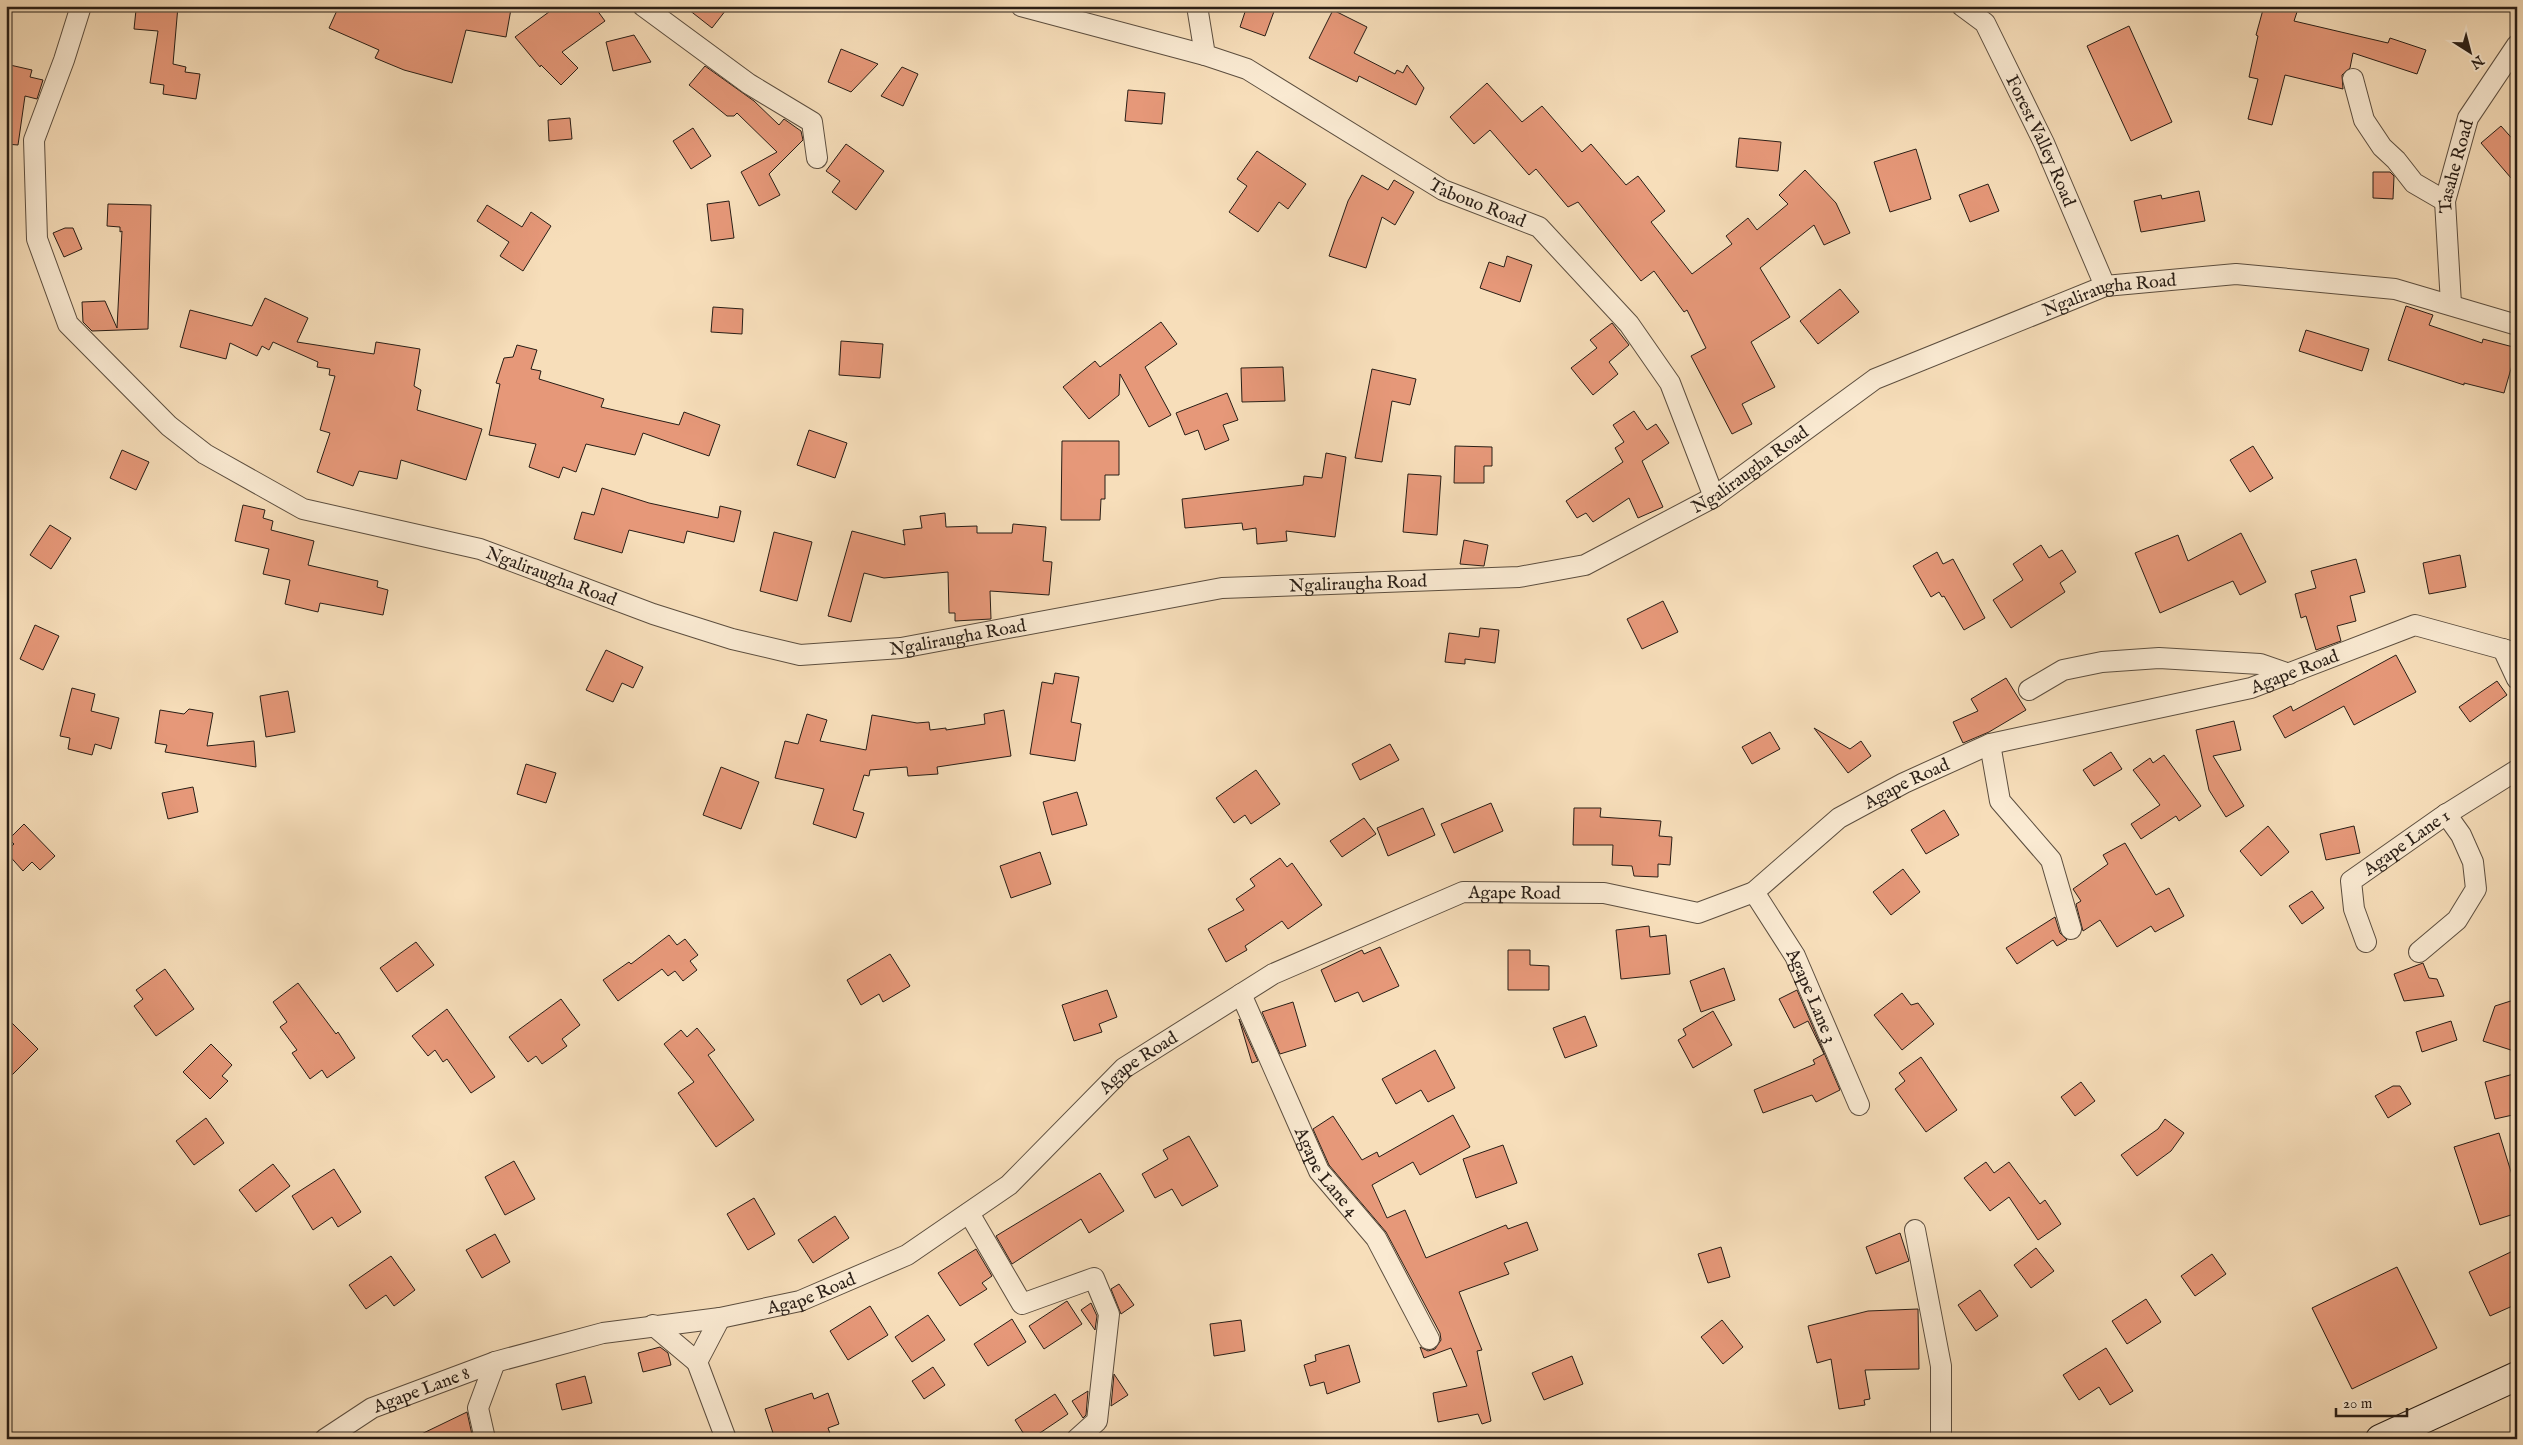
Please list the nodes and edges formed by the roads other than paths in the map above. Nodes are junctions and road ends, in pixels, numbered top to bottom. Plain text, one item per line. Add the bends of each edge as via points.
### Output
1 (80, 6) edge
2 (643, 6) edge
3 (1021, 6) edge
4 (1196, 6) edge
5 (1962, 6) edge
6 (2517, 45) edge
7 (1205, 55) junction
8 (2354, 79) dead end
9 (817, 158) dead end
10 (2445, 202) junction
11 (2105, 286) junction
12 (2450, 304) junction
13 (2517, 325) edge
14 (1714, 497) junction
15 (2510, 651) edge
16 (2289, 674) junction
17 (2517, 679) edge
18 (2029, 690) dead end
19 (1990, 744) junction
20 (2517, 770) edge
21 (2446, 814) junction
22 (1754, 892) junction
23 (2071, 929) dead end
24 (2366, 942) dead end
25 (2419, 952) dead end
26 (1241, 994) junction
27 (1859, 1105) dead end
28 (969, 1213) junction
29 (1915, 1230) dead end
30 (720, 1318) junction
31 (653, 1325) junction
32 (1429, 1339) dead end
33 (495, 1362) junction
34 (697, 1362) junction
35 (2517, 1376) edge
36 (325, 1439) edge
37 (485, 1439) edge
38 (726, 1439) edge
39 (1077, 1439) edge
40 (1940, 1439) edge
41 (2380, 1439) edge

1 - 14 street, Ngaliraugha Road via 34,140 37,239 68,324 169,426 205,454 304,509 480,549 732,640 800,655 901,648 1222,588 1519,577 1585,565
2 - 9 street via 749,84 812,122
3 - 7 street, Tabouo Road
4 - 7 street
5 - 11 street, Forest Valley Road via 1985,23 2044,143
6 - 10 street, Tasahe Road via 2468,118
7 - 14 street, Tabouo Road via 1247,68 1443,190 1539,227 1629,324 1670,383
8 - 10 street via 2364,120 2382,147 2414,183
10 - 12 street, Tasahe Road
11 - 12 street, Ngaliraugha Road via 2236,274 2395,289
11 - 14 street, Ngaliraugha Road via 1875,379
12 - 13 street, Ngaliraugha Road
15 - 16 street, Agape Road via 2415,626
15 - 17 street, Agape Road
16 - 18 street via 2260,664 2158,658 2102,662 2063,670
16 - 19 street, Agape Road via 2251,688
19 - 22 street, Agape Road via 1904,783 1838,818
19 - 23 street via 2000,801 2051,860
20 - 21 street, Agape Lane 1
21 - 24 street, Agape Lane 1 via 2350,881 2354,909
21 - 25 street via 2474,862 2476,889 2457,920
22 - 26 street, Agape Road via 1698,913 1604,893 1463,892 1273,974
22 - 27 street, Agape Lane 3 via 1795,956
26 - 28 street, Agape Road via 1124,1068 1009,1185
26 - 32 street, Agape Lane 4 via 1319,1171 1376,1238
28 - 30 street, Agape Road via 907,1255 800,1301
28 - 39 street via 1022,1304 1094,1278 1109,1314 1097,1421
29 - 40 street via 1941,1366
30 - 31 street, Agape Road
30 - 34 street
31 - 33 street, Agape Road via 603,1333
31 - 34 street
33 - 36 street, Agape Lane 8 via 372,1408
33 - 37 street via 478,1408
34 - 38 street
35 - 41 main road

